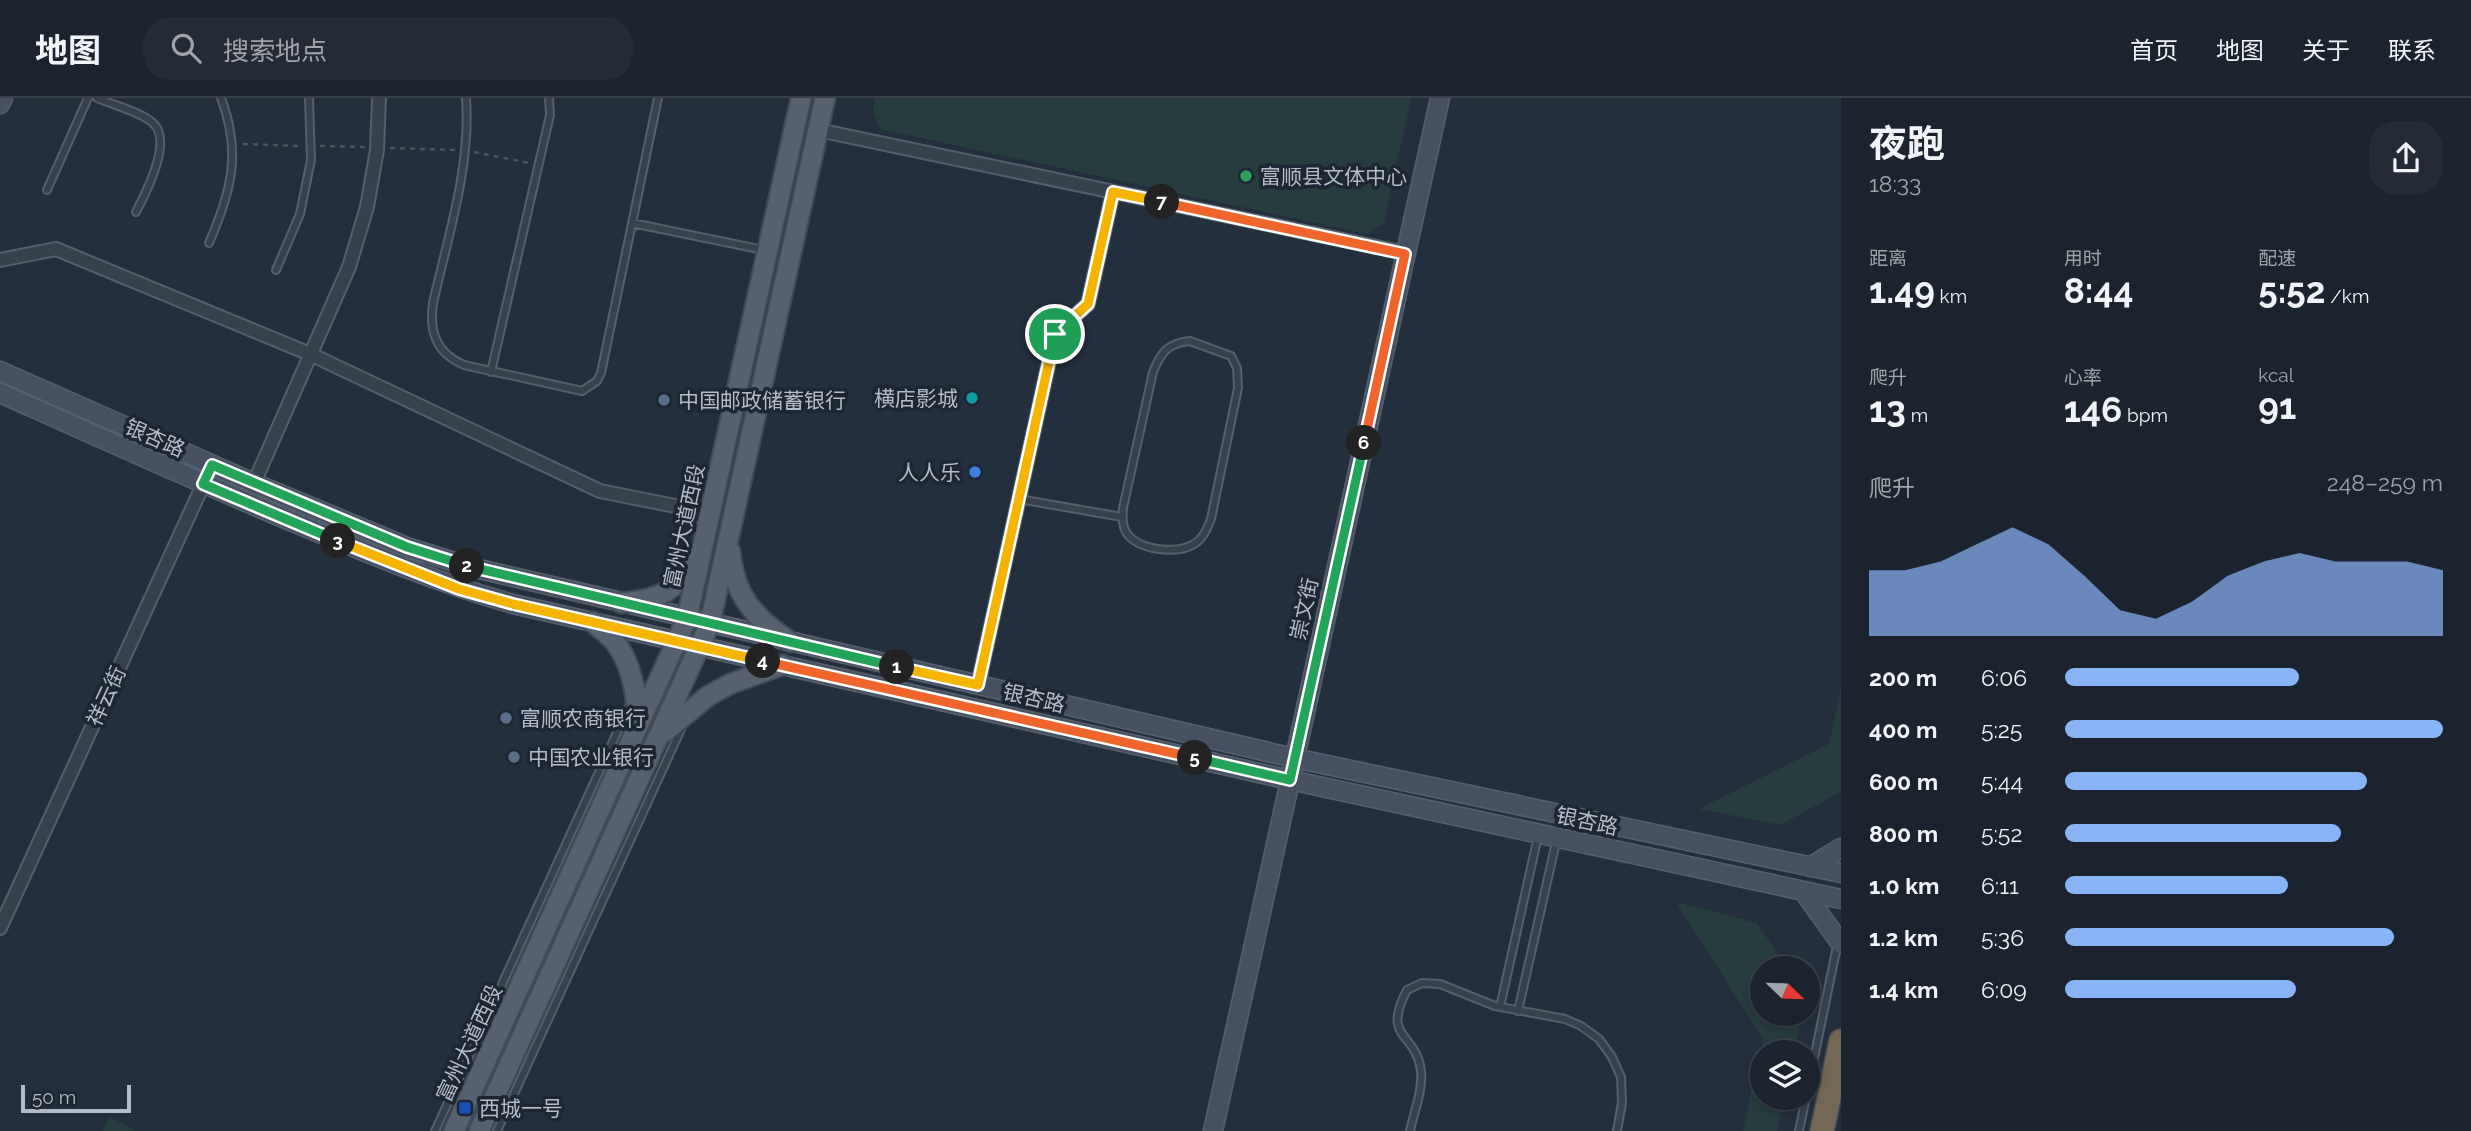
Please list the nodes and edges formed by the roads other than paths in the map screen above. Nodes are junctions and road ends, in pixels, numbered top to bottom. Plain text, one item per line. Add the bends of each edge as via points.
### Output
1 (3, 98) edge
2 (88, 98) edge
3 (97, 98) edge
4 (221, 98) edge
5 (309, 98) edge
6 (379, 98) edge
7 (466, 98) edge
8 (549, 98) edge
9 (658, 98) edge
10 (801, 98) edge
11 (825, 98) edge
12 (1440, 98) edge
13 (0, 104) edge
14 (818, 130) junction
15 (47, 190) dead end
16 (1113, 192) junction
17 (136, 212) dead end
18 (632, 223) junction
19 (209, 243) dead end
20 (768, 251) junction
21 (1405, 254) junction
22 (0, 260) edge
23 (276, 270) dead end
24 (310, 354) junction
25 (0, 371) edge
26 (491, 372) junction
27 (0, 393) edge
28 (212, 465) junction
29 (254, 483) junction
30 (203, 484) junction
31 (1019, 499) junction
32 (710, 513) junction
33 (1122, 517) junction
34 (705, 537) junction
35 (729, 540) junction
36 (621, 603) junction
37 (687, 618) junction
38 (593, 622) junction
39 (710, 623) junction
40 (677, 641) junction
41 (790, 642) junction
42 (701, 646) junction
43 (782, 665) junction
44 (978, 685) junction
45 (635, 693) junction
46 (690, 709) junction
47 (638, 729) junction
48 (659, 737) junction
49 (1294, 758) junction
50 (1290, 780) junction
51 (1548, 836) junction
52 (1841, 848) edge
53 (1810, 867) junction
54 (1841, 873) edge
55 (1803, 891) junction
56 (1841, 899) edge
57 (0, 928) edge
58 (1840, 942) edge
59 (1500, 1007) junction
60 (1518, 1011) junction
61 (1819, 1040) edge
62 (1841, 1041) edge
63 (1803, 1110) edge
64 (435, 1131) edge
65 (454, 1131) edge
66 (479, 1131) edge
67 (498, 1131) edge
68 (1213, 1131) edge
69 (1410, 1131) edge
70 (1617, 1131) edge
71 (1799, 1131) edge
72 (1822, 1131) edge

1 - 13 main road
2 - 15 lane
3 - 17 lane via 146,119 159,131 154,174
4 - 19 lane via 233,144 232,167 230,187
5 - 23 lane via 311,160 300,214
6 - 24 street via 377,150 367,207 349,267
7 - 26 lane via 462,174 430,321 441,350 452,360
8 - 26 lane via 550,115
9 - 18 lane
10 - 20 main road, 富州大道西段
11 - 14 main road
12 - 21 main road, 崇文街
14 - 16 street
14 - 35 main road
16 - 21 street
16 - 31 street via 1088,304 1055,334
18 - 20 lane
18 - 26 lane via 597,381 575,391
20 - 32 main road, 富州大道西段
21 - 49 main road, 崇文街
22 - 24 street via 56,249
24 - 29 street
24 - 32 street via 600,491
25 - 28 main road, 银杏路
27 - 30 main road, 银杏路
28 - 29 main road, 银杏路
28 - 30 street, 祥云街
29 - 36 main road, 银杏路 via 407,547
30 - 38 main road, 银杏路 via 459,589
30 - 57 street, 祥云街
31 - 33 lane
31 - 44 street
32 - 34 main road, 富州大道西段
33 - 33 lane via 1126,534 1138,543 1177,550 1199,541 1212,519 1238,388 1231,356 1190,341 1177,342 1158,358
34 - 36 main road via 689,566 664,594
34 - 37 main road, 富州大道西段
35 - 39 main road
35 - 41 main road via 737,587 747,605
36 - 37 main road, 银杏路
37 - 39 main road, 银杏路
37 - 40 main road, 富州大道西段
38 - 40 main road, 银杏路
38 - 45 main road via 627,661
39 - 41 main road, 银杏路
39 - 42 main road
40 - 42 main road, 银杏路
40 - 47 main road, 富州大道西段
41 - 44 main road, 银杏路
42 - 43 main road, 银杏路
42 - 48 main road
43 - 46 main road via 730,684
43 - 50 main road, 银杏路
44 - 49 main road, 银杏路
45 - 47 main road
45 - 64 lane
46 - 48 main road
46 - 67 lane
47 - 65 main road, 富州大道西段
48 - 66 main road
49 - 50 main road, 崇文街
49 - 53 main road, 银杏路
50 - 51 main road, 银杏路
50 - 68 main road, 崇文街
51 - 55 main road, 银杏路
51 - 59 lane
51 - 60 lane
52 - 53 main road
53 - 54 main road, 银杏路
55 - 56 main road, 银杏路
55 - 58 main road
58 - 61 lane
59 - 60 lane
59 - 69 lane via 1440,984 1422,983 1407,990 1396,1015 1398,1028 1421,1069
60 - 70 lane via 1565,1019 1599,1039 1621,1077
62 - 72 highway
63 - 71 lane

